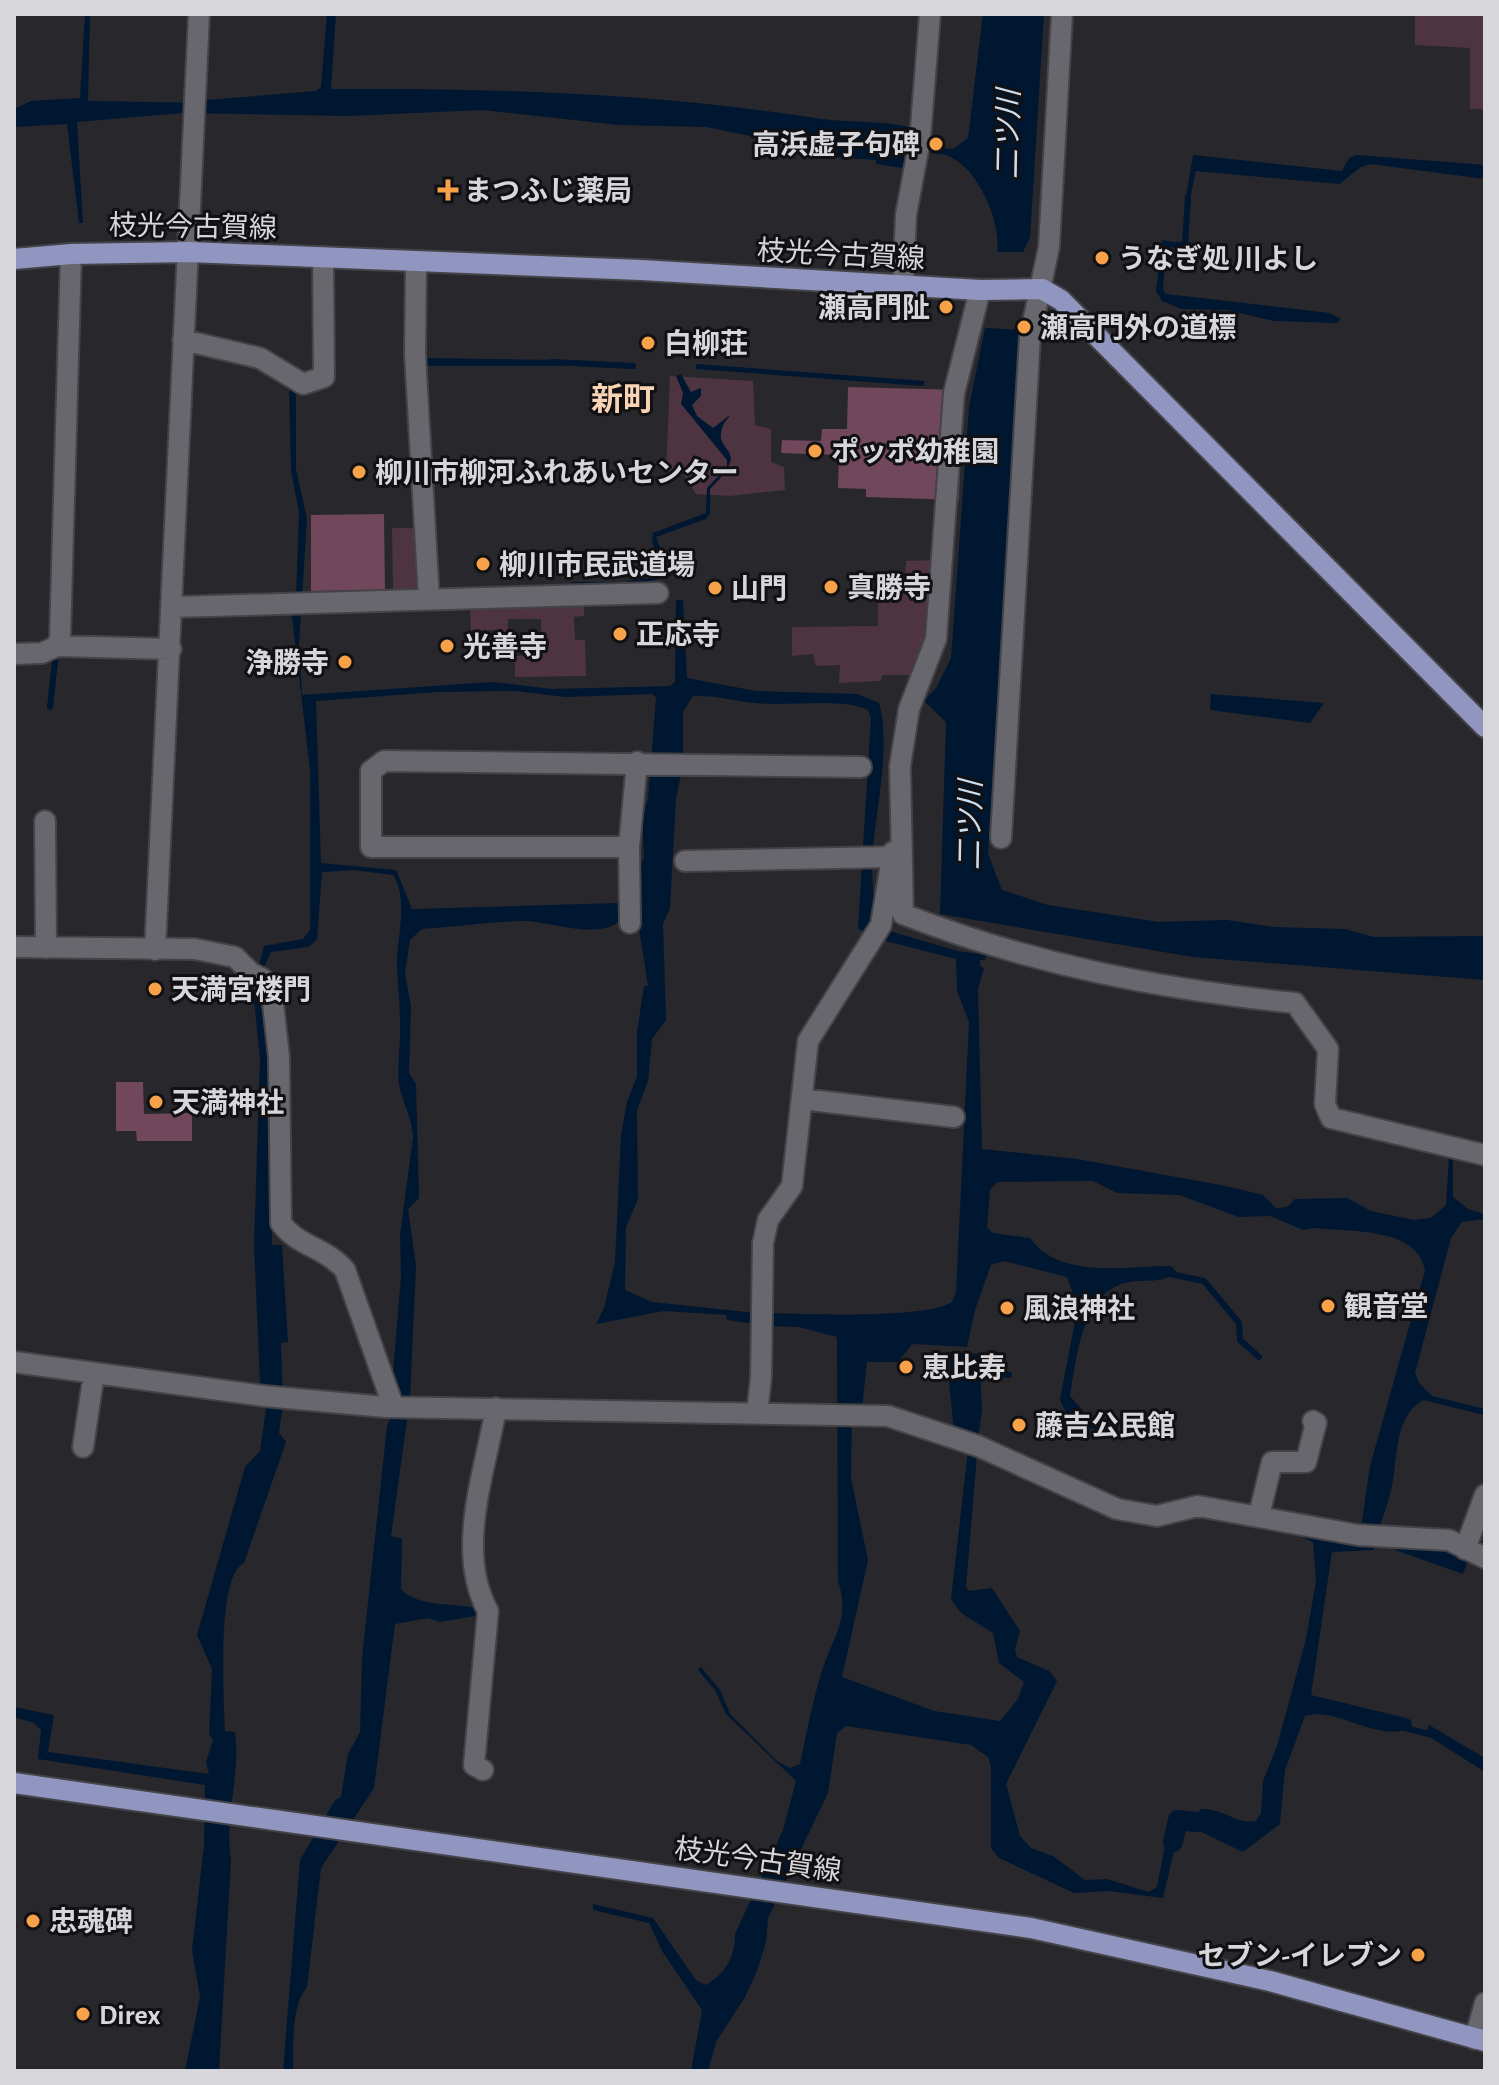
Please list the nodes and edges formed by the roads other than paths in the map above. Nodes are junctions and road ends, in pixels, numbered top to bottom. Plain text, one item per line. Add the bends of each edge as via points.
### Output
1 (199, 14) edge
2 (930, 14) edge
3 (1062, 14) edge
4 (190, 252) junction
5 (71, 254) junction
6 (323, 257) junction
7 (14, 259) edge
8 (416, 262) junction
9 (903, 286) junction
10 (1042, 289) junction
11 (980, 290) junction
12 (183, 340) junction
13 (658, 593) dead end
14 (429, 599) junction
15 (174, 607) junction
16 (64, 646) junction
17 (171, 649) junction
18 (14, 654) edge
19 (1482, 724) edge
20 (642, 762) junction
21 (861, 767) dead end
22 (45, 821) dead end
23 (1001, 838) dead end
24 (629, 847) junction
25 (889, 852) junction
26 (685, 861) dead end
27 (630, 914) dead end
28 (14, 947) edge
29 (46, 948) junction
30 (155, 950) junction
31 (802, 1099) junction
32 (954, 1117) dead end
33 (1485, 1155) edge
34 (14, 1362) edge
35 (94, 1373) junction
36 (396, 1406) junction
37 (496, 1408) junction
38 (757, 1413) junction
39 (1313, 1421) dead end
40 (83, 1447) dead end
41 (1485, 1495) edge
42 (1259, 1515) junction
43 (1465, 1549) junction
44 (1485, 1558) edge
45 (483, 1770) dead end
46 (14, 1783) edge
47 (1485, 2003) edge
48 (1480, 2040) edge

1 - 4 street
2 - 9 street via 919,149 906,215
3 - 10 street
4 - 5 main road, 枝光今古賀線
4 - 6 main road, 枝光今古賀線
4 - 12 street
5 - 7 main road, 枝光今古賀線
5 - 16 street
6 - 8 main road, 枝光今古賀線
6 - 12 street via 324,377 303,384 260,358
8 - 9 main road, 枝光今古賀線
8 - 14 street via 415,359
9 - 11 main road, 枝光今古賀線
10 - 11 main road, 枝光今古賀線
10 - 19 main road via 1061,300
10 - 23 street via 1030,336
11 - 25 street via 954,393 936,639 909,709
12 - 15 street
13 - 14 street
14 - 15 street
15 - 17 street
16 - 17 street
16 - 18 street
17 - 30 street
20 - 21 street
20 - 24 street
20 - 24 street via 384,761 371,771 371,847
22 - 29 street
24 - 27 street
25 - 26 street
25 - 31 street via 877,931 808,1041
25 - 33 street via 903,914 1040,961 1198,993 1295,1003 1328,1049 1325,1104 1331,1118
28 - 29 street
29 - 30 street
30 - 36 street via 235,957 257,976 273,1003 279,1057 281,1223 291,1237 332,1255 345,1270
31 - 32 street
31 - 38 street via 792,1186 768,1220 763,1243
34 - 35 street
35 - 36 street via 274,1397
35 - 40 street
36 - 37 street
37 - 38 street
37 - 45 street via 472,1537 476,1589 488,1611 474,1765
38 - 42 street via 908,1421 1117,1509 1157,1516 1198,1506
39 - 42 street via 1306,1462 1272,1462
41 - 43 street
42 - 43 street via 1368,1535 1449,1540
43 - 44 street
46 - 48 main road, 枝光今古賀線 via 1031,1928 1270,1981
47 - 48 street

